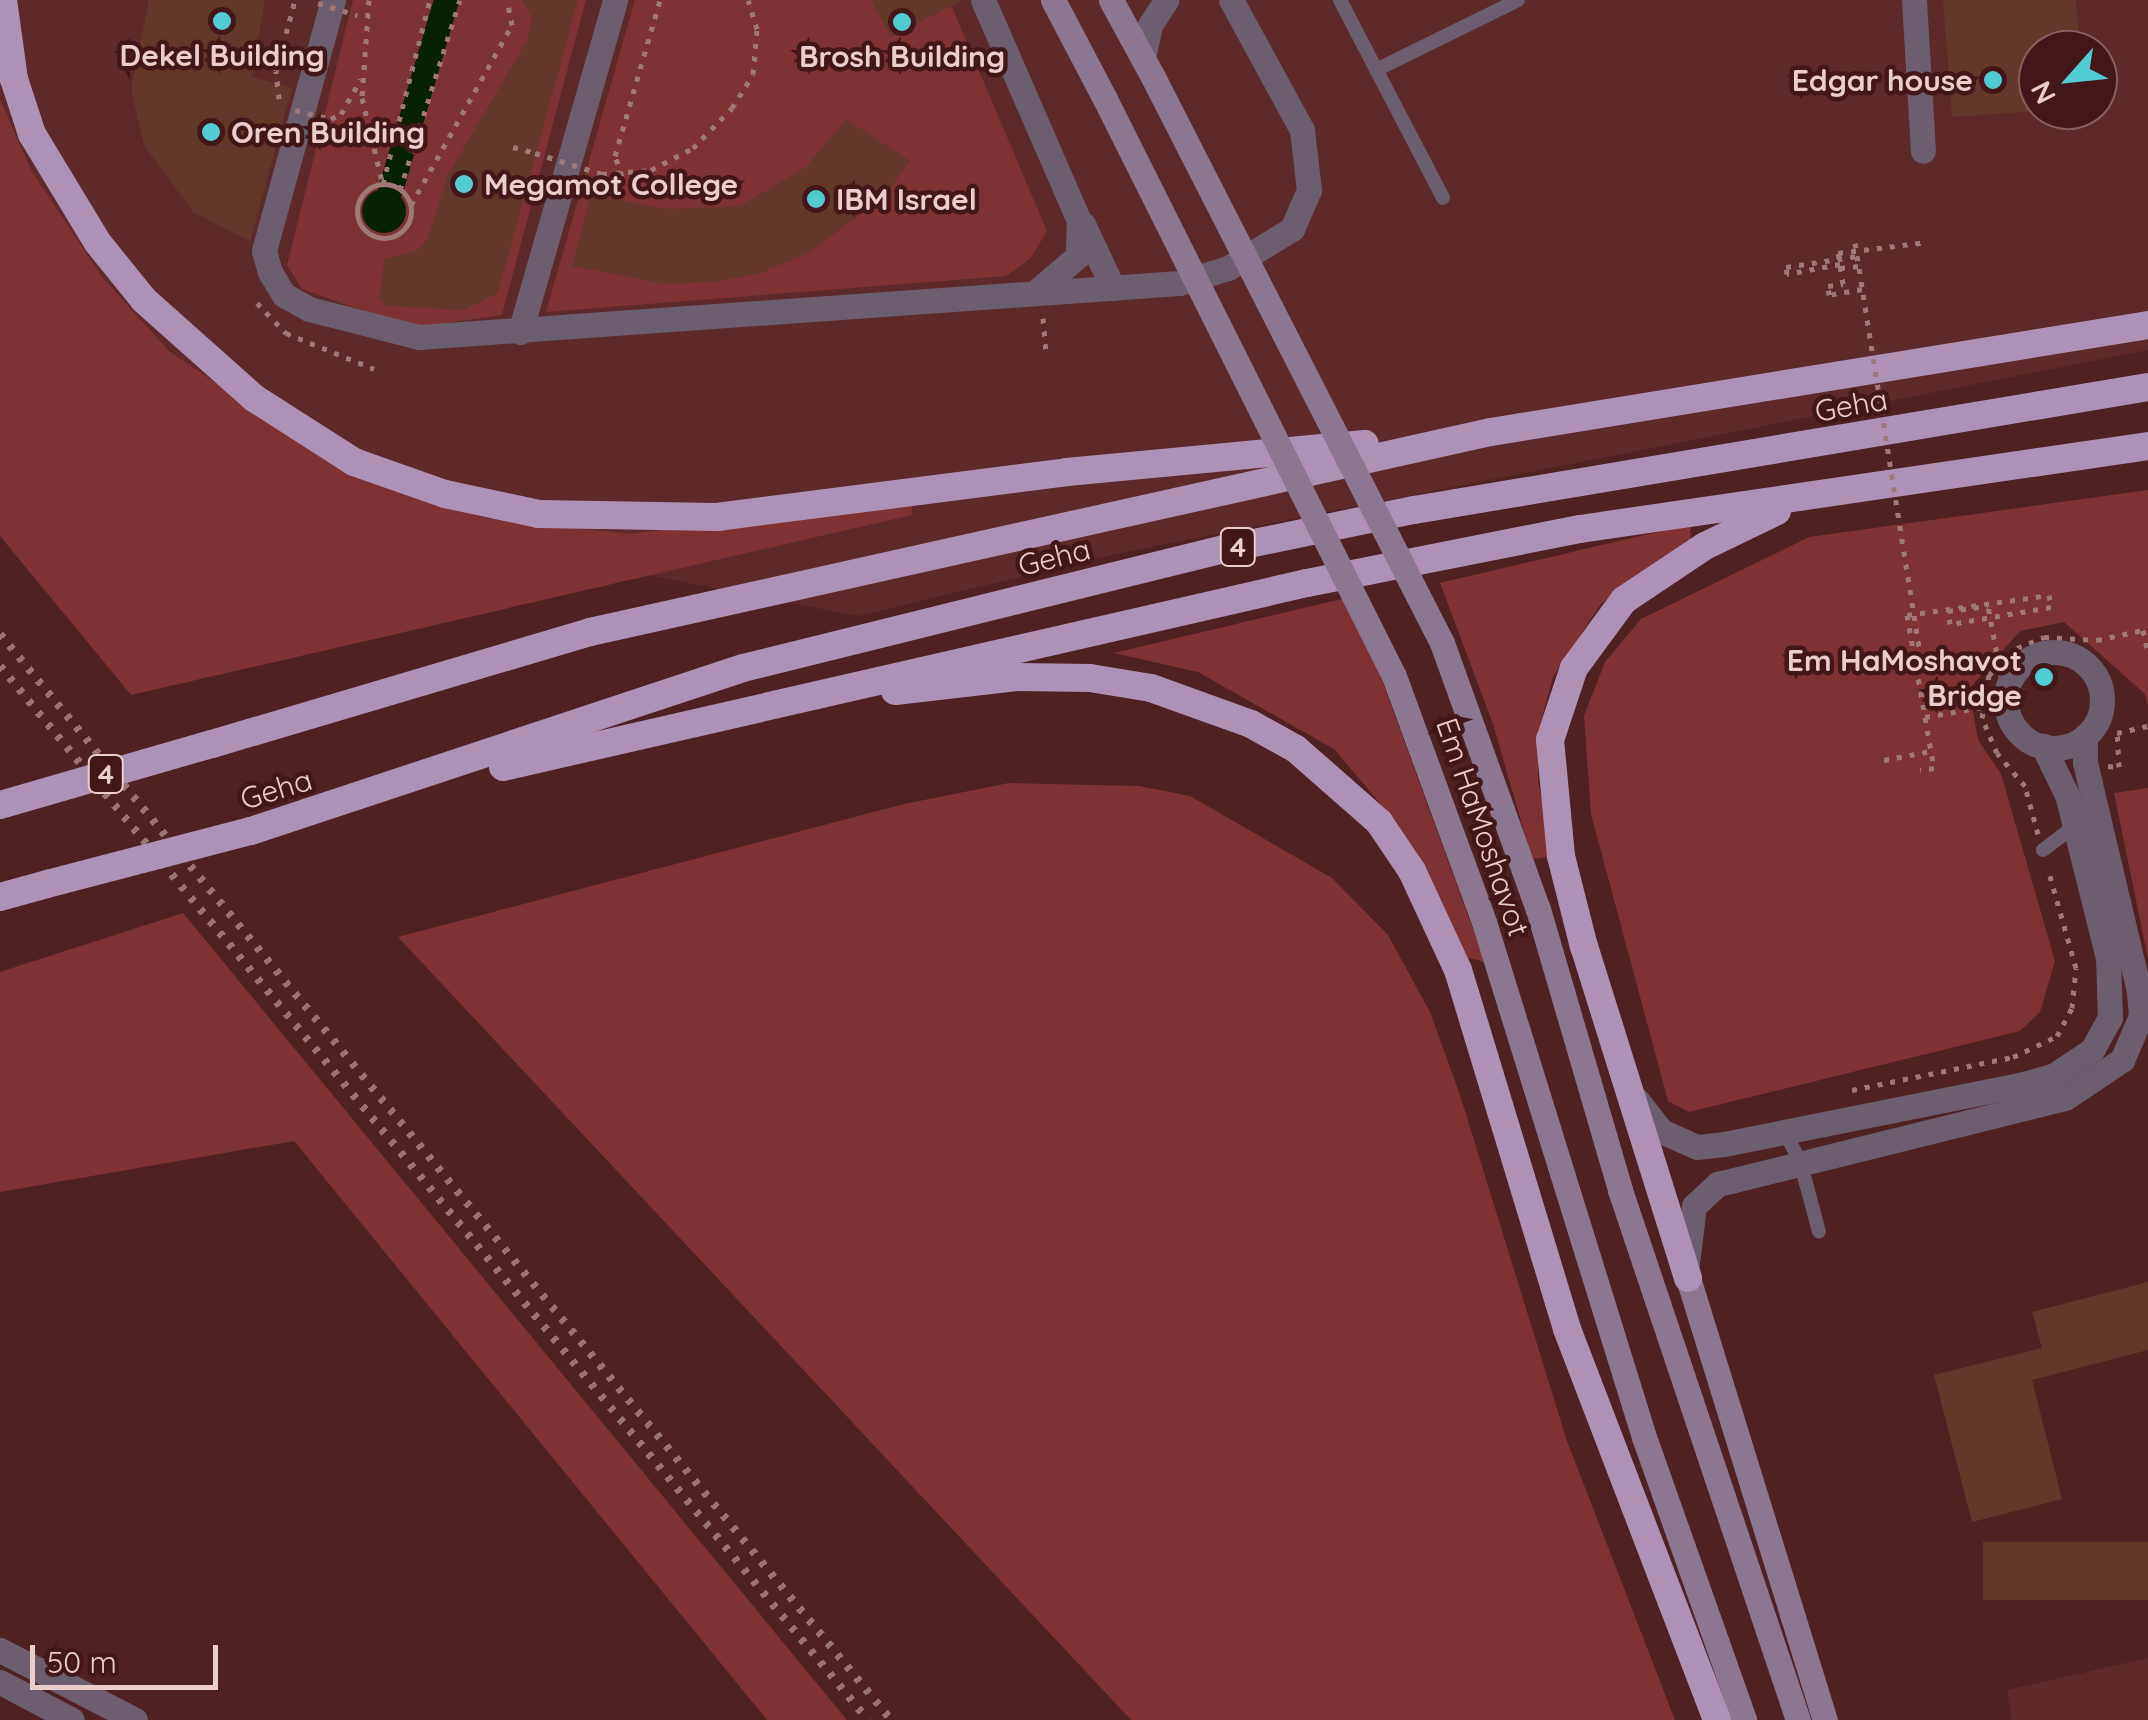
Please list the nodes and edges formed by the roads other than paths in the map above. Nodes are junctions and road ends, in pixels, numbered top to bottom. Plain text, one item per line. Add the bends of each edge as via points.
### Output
1 (3, 0) edge
2 (614, 0) edge
3 (983, 0) edge
4 (1053, 0) edge
5 (1111, 0) edge
6 (1166, 0) edge
7 (1231, 0) edge
8 (1340, 0) edge
9 (1518, 0) edge
10 (1914, 0) edge
11 (326, 2) edge
12 (1148, 67) junction
13 (1376, 70) junction
14 (1922, 151) dead end
15 (1443, 198) dead end
16 (1077, 211) junction
17 (1113, 288) junction
18 (1036, 293) junction
19 (2148, 324) edge
20 (520, 332) junction
21 (2148, 388) edge
22 (1491, 432) junction
23 (2148, 446) edge
24 (1816, 496) junction
25 (750, 708) junction
26 (2085, 736) junction
27 (2043, 746) junction
28 (350, 801) junction
29 (0, 805) edge
30 (2076, 826) junction
31 (2043, 850) road end
32 (0, 897) edge
33 (1626, 1082) junction
34 (1785, 1132) junction
35 (1800, 1161) junction
36 (1819, 1232) dead end
37 (1688, 1278) junction
38 (0, 1650) edge
39 (0, 1682) edge
40 (72, 1720) edge
41 (135, 1720) edge
42 (1717, 1720) edge
43 (1744, 1720) edge
44 (1798, 1720) edge
45 (1825, 1720) edge

1 - 22 highway via 14,79 32,134 98,243 144,300 205,360 271,409 354,462 445,494 539,514 716,517 1067,472
2 - 20 street
3 - 16 street
4 - 43 main road, Em HaMoshavot, bridge via 1394,676 1484,922 1638,1419
5 - 12 main road, Em HaMoshavot
6 - 12 street via 1150,25
7 - 17 street via 1302,130 1309,190 1304,210 1292,228 1228,268 1179,283
8 - 13 lane
9 - 13 lane
10 - 14 street
11 - 20 street via 264,251 270,272 284,295 309,309 378,332 419,338
12 - 44 main road, Em HaMoshavot, bridge via 1442,643 1538,909 1620,1190
13 - 15 lane
16 - 17 street
16 - 18 street via 1078,256
17 - 18 street
18 - 20 street
19 - 22 highway, Geha / 4
21 - 28 highway, Geha / 4 via 1433,507 1226,549 743,668
22 - 29 highway, Geha / 4, bridge via 590,632
23 - 24 highway
24 - 25 highway via 1580,529 1327,579
24 - 33 highway via 1747,523 1624,600 1599,628 1560,701 1550,754 1561,856
25 - 28 highway
25 - 42 highway via 1018,677 1151,688 1252,724 1296,749 1379,822 1412,871 1458,970 1567,1329
26 - 27 street
26 - 27 street via 2102,696 2079,658 2036,655 2013,674 1994,705
26 - 35 street via 2139,991 2138,1027 2122,1060 2065,1098
27 - 30 street
28 - 32 highway, Geha / 4, bridge
30 - 31 lane
30 - 34 street via 2112,994 2110,1018 2092,1050 2053,1076
33 - 34 street via 1660,1132 1697,1147
33 - 37 highway
34 - 35 lane
35 - 36 lane
35 - 37 street via 1738,1177 1704,1195 1688,1225
37 - 45 main road
38 - 41 street
39 - 40 street

